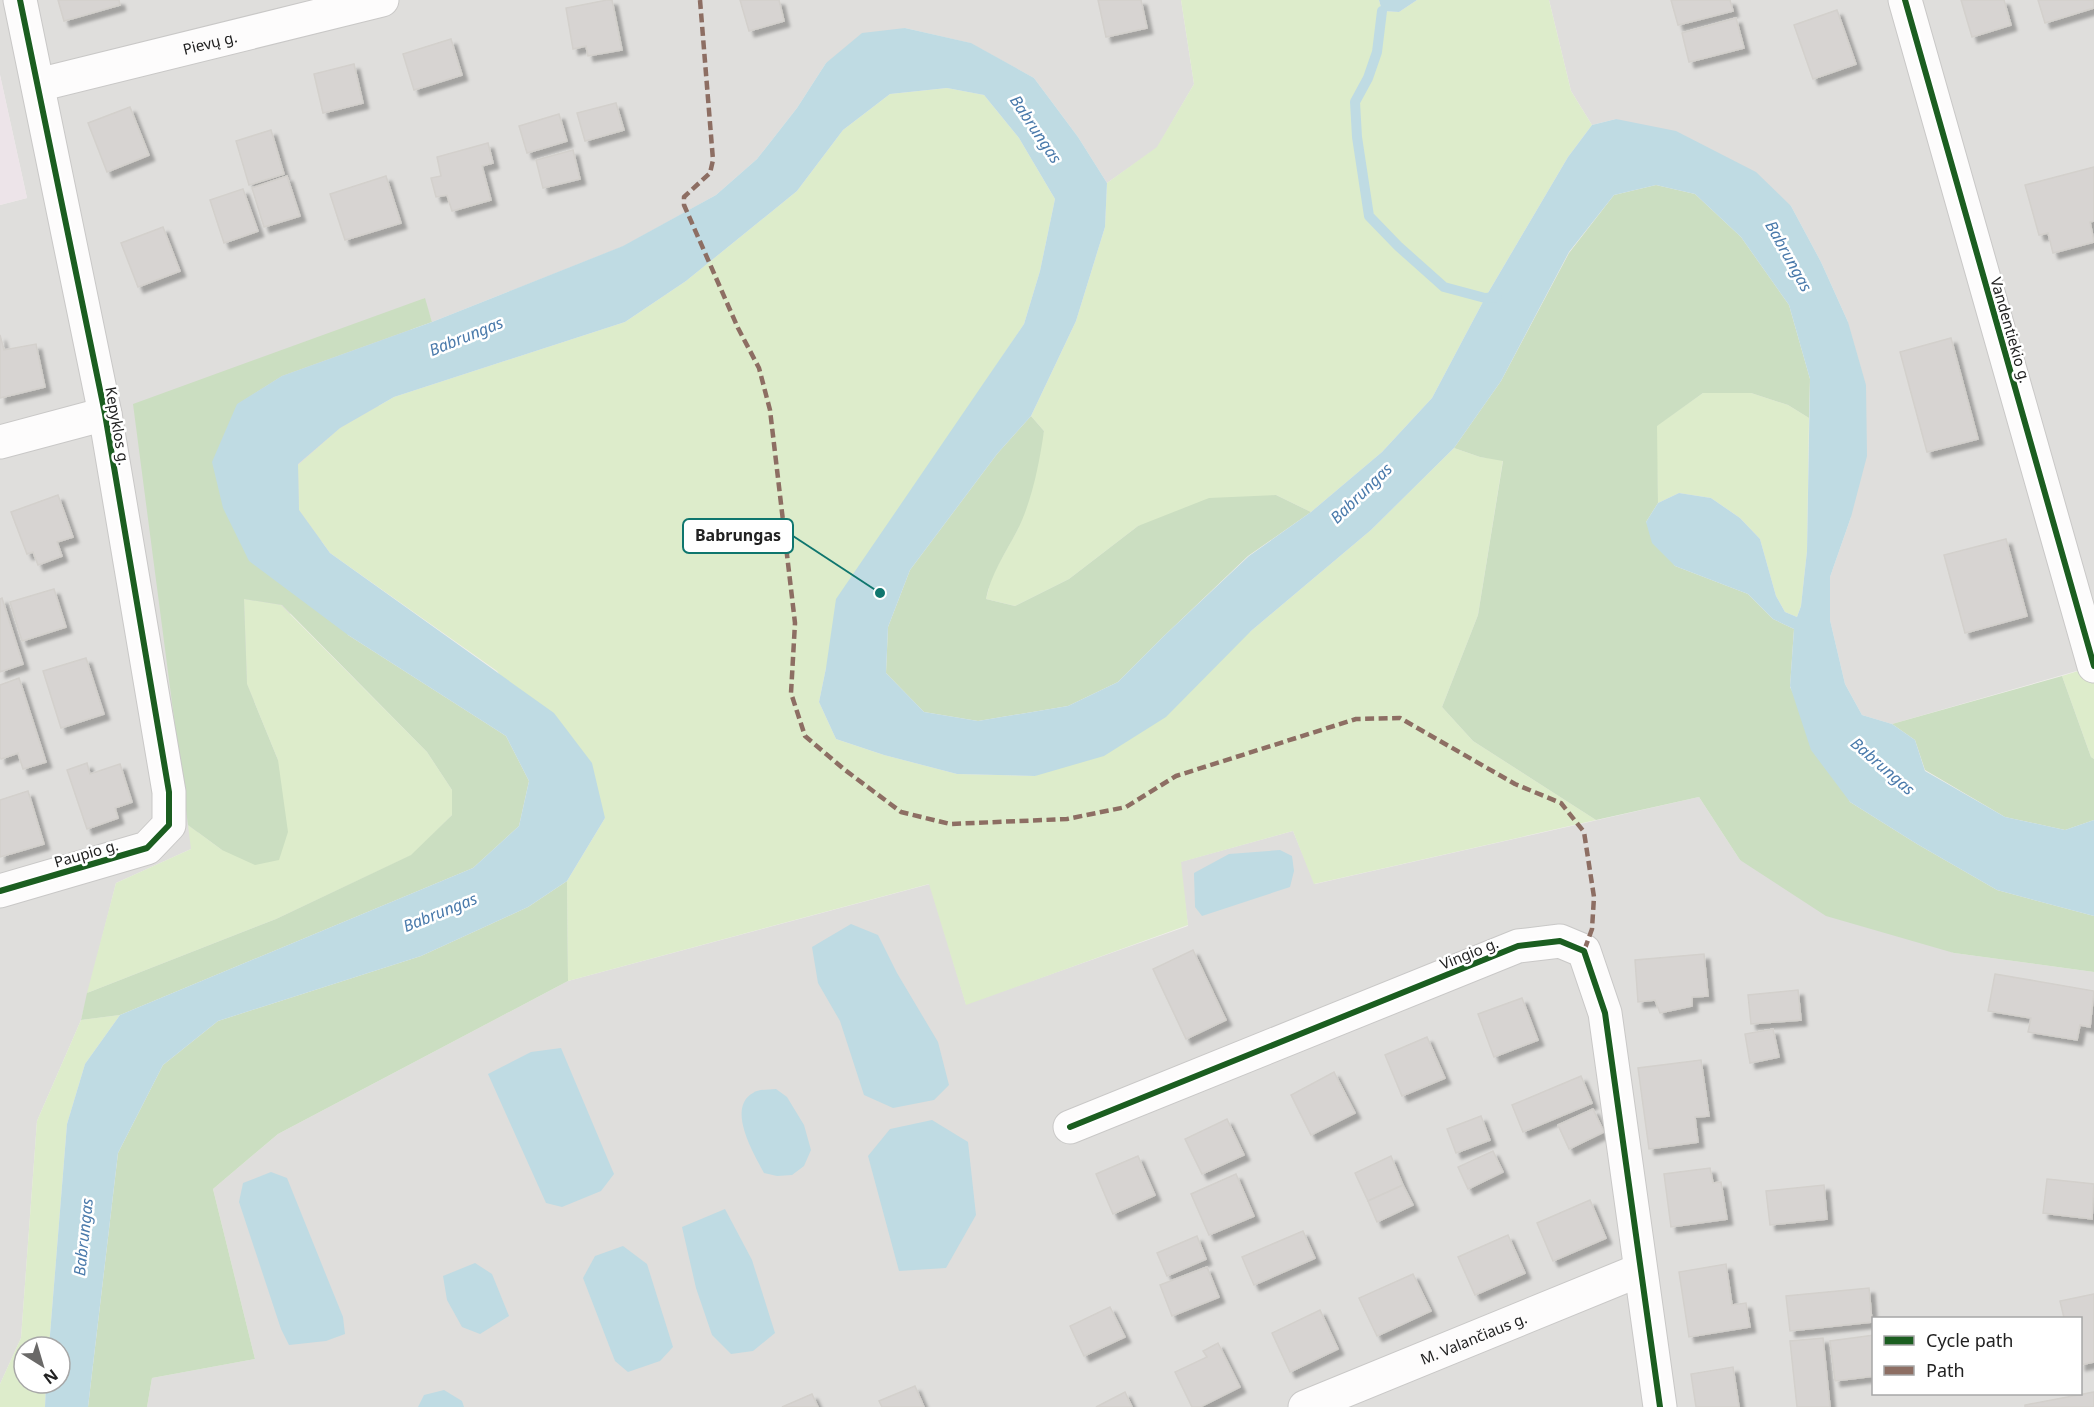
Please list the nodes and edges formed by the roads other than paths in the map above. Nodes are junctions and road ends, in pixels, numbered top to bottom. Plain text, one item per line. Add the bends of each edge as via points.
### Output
1 (20, 0) edge
2 (382, 0) edge
3 (1905, 0) edge
4 (38, 85) junction
5 (105, 414) junction
6 (0, 442) edge
7 (2094, 666) edge
8 (169, 825) joint
9 (0, 891) edge
10 (1070, 1127) dead end
11 (1641, 1270) junction
12 (1305, 1407) edge
13 (1660, 1407) edge

1 - 4 street, Kepyklos g.
2 - 4 street, Pievų g.
3 - 7 street, Vandentiekio g.
4 - 5 street, Kepyklos g.
5 - 6 street
5 - 8 street, Kepyklos g. via 169,792
8 - 9 street, Paupio g. via 147,848
10 - 11 street, Vingio g. via 1518,946 1560,941 1584,951 1605,1013
11 - 12 street, M. Valančiaus g.
11 - 13 street, Vingio g.

